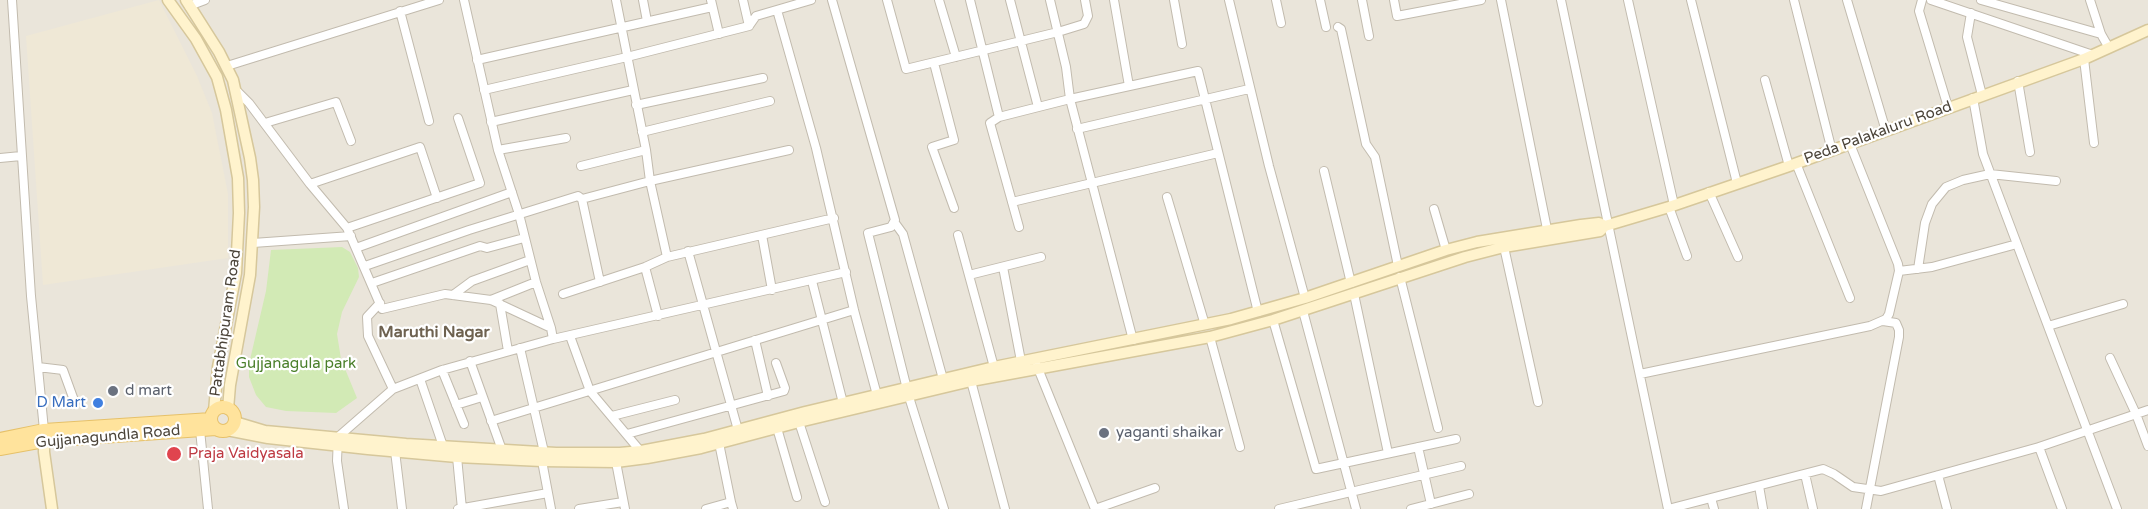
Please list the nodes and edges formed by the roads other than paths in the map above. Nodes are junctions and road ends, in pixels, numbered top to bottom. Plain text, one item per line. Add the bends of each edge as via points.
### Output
1 (12, 0) edge
2 (168, 0) edge
3 (204, 0) edge
4 (439, 0) edge
5 (464, 0) edge
6 (616, 0) edge
7 (643, 0) edge
8 (743, 0) edge
9 (808, 0) edge
10 (832, 0) edge
11 (887, 0) edge
12 (939, 0) edge
13 (970, 0) edge
14 (1010, 0) edge
15 (1050, 0) edge
16 (1084, 0) edge
17 (1114, 0) edge
18 (1174, 0) edge
19 (1229, 0) edge
20 (1276, 0) edge
21 (1320, 0) edge
22 (1362, 0) edge
23 (1394, 0) edge
24 (1481, 0) edge
25 (1501, 0) edge
26 (1561, 0) edge
27 (1628, 0) edge
28 (1691, 0) edge
29 (1794, 0) edge
30 (1847, 0) edge
31 (1922, 0) edge
32 (1931, 0) edge
33 (1981, 0) edge
34 (2090, 0) edge
35 (188, 3) edge
36 (1448, 3) edge
37 (711, 4) edge
38 (777, 10) junction
39 (400, 11) junction
40 (1971, 13) junction
41 (647, 21) junction
42 (1281, 23) dead end
43 (622, 26) junction
44 (749, 26) junction
45 (1326, 27) dead end
46 (1338, 27) dead end
47 (2148, 30) edge
48 (1058, 32) junction
49 (719, 34) junction
50 (2101, 34) junction
51 (1369, 36) dead end
52 (1021, 42) junction
53 (1182, 44) dead end
54 (2109, 48) junction
55 (984, 51) junction
56 (627, 57) junction
57 (956, 57) junction
58 (2088, 57) junction
59 (477, 60) junction
60 (934, 63) junction
61 (227, 66) junction
62 (763, 78) dead end
63 (1765, 80) dead end
64 (2018, 81) junction
65 (1129, 86) junction
66 (1249, 89) junction
67 (236, 90) junction
68 (484, 90) junction
69 (633, 90) junction
70 (1977, 96) junction
71 (1070, 99) junction
72 (1205, 100) junction
73 (770, 101) dead end
74 (636, 105) junction
75 (1038, 107) junction
76 (1948, 107) junction
77 (999, 117) junction
78 (458, 118) dead end
79 (429, 121) dead end
80 (491, 122) junction
81 (265, 123) junction
82 (1077, 129) junction
83 (1886, 131) junction
84 (642, 132) junction
85 (566, 138) dead end
86 (351, 141) dead end
87 (2094, 143) dead end
88 (1850, 144) junction
89 (498, 150) junction
90 (646, 150) junction
91 (789, 150) dead end
92 (1832, 151) junction
93 (2030, 152) dead end
94 (1218, 153) junction
95 (21, 156) junction
96 (0, 158) edge
97 (1792, 164) junction
98 (581, 166) dead end
99 (1324, 171) dead end
100 (1990, 174) junction
101 (650, 181) junction
102 (2056, 181) dead end
103 (1092, 183) junction
104 (1737, 183) junction
105 (310, 184) junction
106 (512, 192) junction
107 (1709, 192) junction
108 (1167, 196) dead end
109 (437, 198) junction
110 (582, 199) junction
111 (1012, 202) junction
112 (1671, 206) junction
113 (954, 208) dead end
114 (1434, 209) dead end
115 (519, 214) junction
116 (834, 218) junction
117 (895, 223) junction
118 (1607, 226) junction
119 (1019, 227) dead end
120 (347, 228) junction
121 (1547, 230) junction
122 (762, 235) junction
123 (958, 235) dead end
124 (351, 236) junction
125 (524, 238) junction
126 (253, 243) junction
127 (2017, 244) junction
128 (1504, 247) junction
129 (356, 248) junction
130 (1446, 250) junction
131 (688, 251) junction
132 (1687, 256) dead end
133 (667, 257) junction
134 (1041, 257) dead end
135 (1737, 257) dead end
136 (530, 260) junction
137 (364, 267) junction
138 (645, 267) junction
139 (1004, 267) junction
140 (1918, 269) junction
141 (1399, 271) junction
142 (1899, 271) junction
143 (846, 272) junction
144 (969, 275) junction
145 (812, 281) junction
146 (536, 282) junction
147 (600, 282) junction
148 (372, 283) junction
149 (1352, 288) junction
150 (772, 290) junction
151 (563, 294) dead end
152 (453, 295) junction
153 (1305, 298) junction
154 (1850, 298) dead end
155 (491, 300) junction
156 (380, 303) junction
157 (500, 304) junction
158 (2123, 304) dead end
159 (703, 306) junction
160 (854, 310) junction
161 (1304, 310) junction
162 (1258, 312) junction
163 (658, 316) junction
164 (822, 320) junction
165 (1273, 320) junction
166 (1883, 321) junction
167 (1205, 325) junction
168 (2048, 326) junction
169 (551, 328) junction
170 (570, 336) junction
171 (1210, 337) junction
172 (553, 339) junction
173 (1133, 339) junction
174 (755, 340) junction
175 (520, 348) junction
176 (508, 351) junction
177 (716, 352) junction
178 (2110, 358) dead end
179 (470, 361) junction
180 (1021, 361) junction
181 (776, 363) dead end
182 (1037, 363) junction
183 (994, 367) junction
184 (38, 368) junction
185 (442, 370) junction
186 (1640, 374) junction
187 (420, 379) junction
188 (943, 379) junction
189 (971, 381) junction
190 (393, 388) junction
191 (590, 391) junction
192 (908, 393) junction
193 (877, 395) junction
194 (768, 396) junction
195 (483, 397) junction
196 (675, 400) dead end
197 (1538, 402) dead end
198 (75, 403) dead end
199 (843, 403) junction
200 (456, 405) junction
201 (731, 407) junction
202 (534, 408) junction
203 (228, 409) joint
204 (2148, 410) edge
205 (2136, 414) junction
206 (612, 416) junction
207 (491, 421) junction
208 (221, 422) junction
209 (800, 422) junction
210 (464, 424) dead end
211 (777, 428) junction
212 (1438, 428) dead end
213 (200, 430) junction
214 (738, 430) junction
215 (2088, 432) junction
216 (627, 434) junction
217 (44, 435) junction
218 (1456, 439) dead end
219 (0, 440) edge
220 (338, 441) junction
221 (719, 443) junction
222 (443, 446) junction
223 (2148, 446) edge
224 (1240, 447) dead end
225 (1418, 447) junction
226 (2039, 447) junction
227 (502, 450) junction
228 (395, 451) junction
229 (1388, 453) junction
230 (642, 455) junction
231 (457, 457) junction
232 (543, 457) junction
233 (616, 462) junction
234 (1345, 462) junction
235 (1461, 466) dead end
236 (1805, 474) junction
237 (1425, 475) junction
238 (1938, 476) junction
239 (1759, 486) junction
240 (1155, 488) dead end
241 (1868, 491) junction
242 (548, 493) junction
243 (1353, 493) junction
244 (1469, 494) dead end
245 (797, 497) dead end
246 (1711, 498) junction
247 (825, 502) dead end
248 (1431, 504) junction
249 (624, 506) edge
250 (732, 506) edge
251 (52, 509) edge
252 (208, 509) edge
253 (344, 509) edge
254 (402, 509) edge
255 (461, 509) edge
256 (551, 509) edge
257 (579, 509) edge
258 (706, 509) edge
259 (944, 509) edge
260 (1005, 509) edge
261 (1095, 509) edge
262 (1279, 509) edge
263 (1356, 509) edge
264 (1411, 509) edge
265 (1668, 509) edge
266 (1714, 509) edge
267 (1763, 509) edge
268 (1813, 509) edge
269 (1866, 509) edge
270 (1947, 509) edge
271 (2062, 509) edge
272 (2117, 509) edge

1 - 95 street
2 - 208 main road, Pattabhipuram Road via 217,77 236,161 236,273 218,367
3 - 35 street
4 - 39 street
5 - 59 street
6 - 43 street
7 - 41 street
8 - 44 street
9 - 38 street
10 - 117 street
11 - 60 street via 906,69
12 - 57 street
13 - 55 street
14 - 52 street
15 - 48 street
16 - 48 street via 1086,22
17 - 65 street
18 - 53 street
19 - 66 street
20 - 42 street
21 - 45 street
22 - 51 street
23 - 36 street via 1397,16
24 - 36 street
25 - 121 street
26 - 118 street
27 - 112 street
28 - 104 street
29 - 92 street
30 - 83 street
31 - 76 street via 1919,11
32 - 40 street
33 - 50 street
34 - 50 street
35 - 61 main road, Pattabhipuram Road
37 - 41 street
37 - 49 street
38 - 44 street via 756,16
38 - 116 street
39 - 61 street
39 - 79 street
40 - 58 street
40 - 70 street via 1967,37
41 - 43 street
43 - 56 street
43 - 59 street
44 - 49 street
46 - 141 street via 1366,144 1375,157
47 - 54 main road, Peda Palakaluru Road
48 - 52 street
48 - 71 street
49 - 56 street
50 - 54 street
52 - 55 street
52 - 75 street
54 - 58 main road, Peda Palakaluru Road
55 - 57 street
55 - 77 street
56 - 68 street
56 - 69 street
57 - 60 street
58 - 64 main road, Peda Palakaluru Road
58 - 87 street
59 - 68 street
60 - 113 street via 954,140 932,147
61 - 67 main road, Pattabhipuram Road
62 - 74 street
63 - 97 street
64 - 70 main road, Peda Palakaluru Road
64 - 93 street
65 - 71 street
65 - 72 street via 1198,71
66 - 72 street
66 - 153 street
67 - 81 street
67 - 126 main road, Pattabhipuram Road via 253,180
68 - 80 street
69 - 74 street
69 - 80 street
70 - 76 main road, Peda Palakaluru Road
70 - 100 street via 1983,154
71 - 75 street
71 - 82 street
72 - 82 street
72 - 94 street
73 - 84 street
74 - 84 street
75 - 77 street
76 - 83 main road, Peda Palakaluru Road
77 - 111 street via 990,123
78 - 109 street via 480,183
80 - 89 street
81 - 86 street via 336,102
81 - 105 street
82 - 103 street
83 - 88 main road, Peda Palakaluru Road
84 - 90 street
85 - 89 street
88 - 92 main road, Peda Palakaluru Road
88 - 142 street
89 - 106 street
90 - 98 street
90 - 101 street
91 - 101 street
92 - 97 main road, Peda Palakaluru Road
94 - 103 street
94 - 162 street
95 - 96 street
95 - 184 street
97 - 104 main road, Peda Palakaluru Road
97 - 154 street
99 - 149 street
100 - 102 street
100 - 127 street
100 - 140 street via 1953,183 1939,194 1925,224
101 - 110 street
101 - 133 street
103 - 111 street
103 - 173 street
104 - 107 main road, Peda Palakaluru Road
105 - 109 street via 420,147
105 - 120 street
106 - 115 street
106 - 129 street
107 - 112 main road, Peda Palakaluru Road
107 - 135 street
108 - 167 street
109 - 120 street
110 - 115 street via 578,196
110 - 147 street
111 - 119 street
112 - 118 main road, Peda Palakaluru Road
112 - 132 street
114 - 130 street
115 - 125 street
115 - 137 street
116 - 122 street
116 - 143 street
117 - 188 street via 903,234
117 - 192 street via 868,233
118 - 121 main road via 1599,223
118 - 128 main road, Peda Palakaluru Road via 1600,231
118 - 186 street
120 - 124 street
121 - 130 main road
122 - 131 street
122 - 150 street
123 - 144 street
124 - 126 street
124 - 129 street
125 - 136 street
125 - 148 street via 487,248 480,246
126 - 203 main road, Pattabhipuram Road
127 - 140 street
127 - 168 street
128 - 141 main road, Peda Palakaluru Road
128 - 197 street
129 - 137 street
130 - 141 main road
131 - 133 street
131 - 159 street
133 - 138 street
134 - 139 street
136 - 146 street
136 - 152 street via 472,281
137 - 148 street
138 - 147 street
138 - 163 street
139 - 144 street
139 - 180 street
140 - 142 street
141 - 149 main road
141 - 212 street
142 - 166 street via 1889,314
143 - 145 street
143 - 160 street
144 - 183 street
145 - 150 street
145 - 164 street
146 - 155 street
146 - 169 street
147 - 151 street
148 - 156 street
149 - 153 main road
149 - 161 main road
149 - 229 street
150 - 159 street
152 - 155 street
152 - 156 street via 382,309
153 - 162 main road
155 - 157 street
156 - 190 street via 367,317 368,336
157 - 169 street
157 - 176 street
158 - 168 street
159 - 163 street
159 - 177 street
160 - 164 street
160 - 193 street
161 - 165 main road
161 - 234 street
162 - 167 main road
163 - 170 street
164 - 174 street
164 - 199 street
165 - 171 main road
165 - 234 street via 1316,469
166 - 186 street
166 - 241 street via 1896,323 1899,337
167 - 173 main road
168 - 215 street
169 - 172 street
170 - 172 street
170 - 191 street
171 - 182 main road
171 - 224 street
172 - 175 street
173 - 182 main road
174 - 177 street
174 - 194 street
175 - 176 street
175 - 202 street
176 - 179 street
177 - 191 street
177 - 201 street
178 - 205 street
179 - 185 street
179 - 195 street
180 - 182 main road
180 - 183 main road
181 - 194 street via 785,388
182 - 189 main road
182 - 261 street
183 - 188 main road
184 - 198 street via 63,370
184 - 217 street
185 - 187 street
185 - 200 street
186 - 265 street
187 - 190 street
187 - 222 street
188 - 192 main road
189 - 192 main road
189 - 260 street
190 - 220 street
191 - 202 street
191 - 206 street
192 - 193 main road
192 - 209 main road
192 - 259 street
193 - 199 main road
194 - 201 street
195 - 200 street
195 - 207 street
196 - 206 street
199 - 214 main road
200 - 210 street
201 - 214 street
201 - 216 street
202 - 207 street
202 - 232 street
203 - 208 main road via 221,408
204 - 205 street
205 - 215 street
205 - 223 street
206 - 216 street
207 - 227 street
208 - 213 main road, Gujjanagundla Road
208 - 217 main road, Gujjanagundla Road
208 - 220 main road
209 - 211 main road
209 - 247 street
211 - 221 main road
211 - 245 street
213 - 217 main road, Gujjanagundla Road
213 - 252 street
214 - 230 main road
215 - 226 street
215 - 272 street
216 - 230 street
217 - 219 main road, Gujjanagundla Road
217 - 251 main road
218 - 225 street
220 - 222 main road
220 - 228 main road
220 - 253 street
221 - 230 main road
221 - 250 street
222 - 227 main road
225 - 229 street
225 - 237 street
226 - 238 street
226 - 271 street
227 - 232 main road
228 - 231 main road
228 - 254 street
229 - 234 street
230 - 232 main road
230 - 233 main road
231 - 232 main road
231 - 255 street
232 - 233 main road
232 - 242 street
233 - 249 street
234 - 243 street
235 - 237 street
236 - 239 street
236 - 241 street via 1823,469
236 - 268 street
237 - 243 street
237 - 248 street
238 - 241 street
238 - 270 street
239 - 246 street
239 - 267 street
240 - 261 street
241 - 269 street
242 - 255 street
242 - 256 street
243 - 262 street
243 - 263 street
244 - 248 street
246 - 265 street
246 - 266 street
248 - 264 street
249 - 257 street
250 - 258 street

